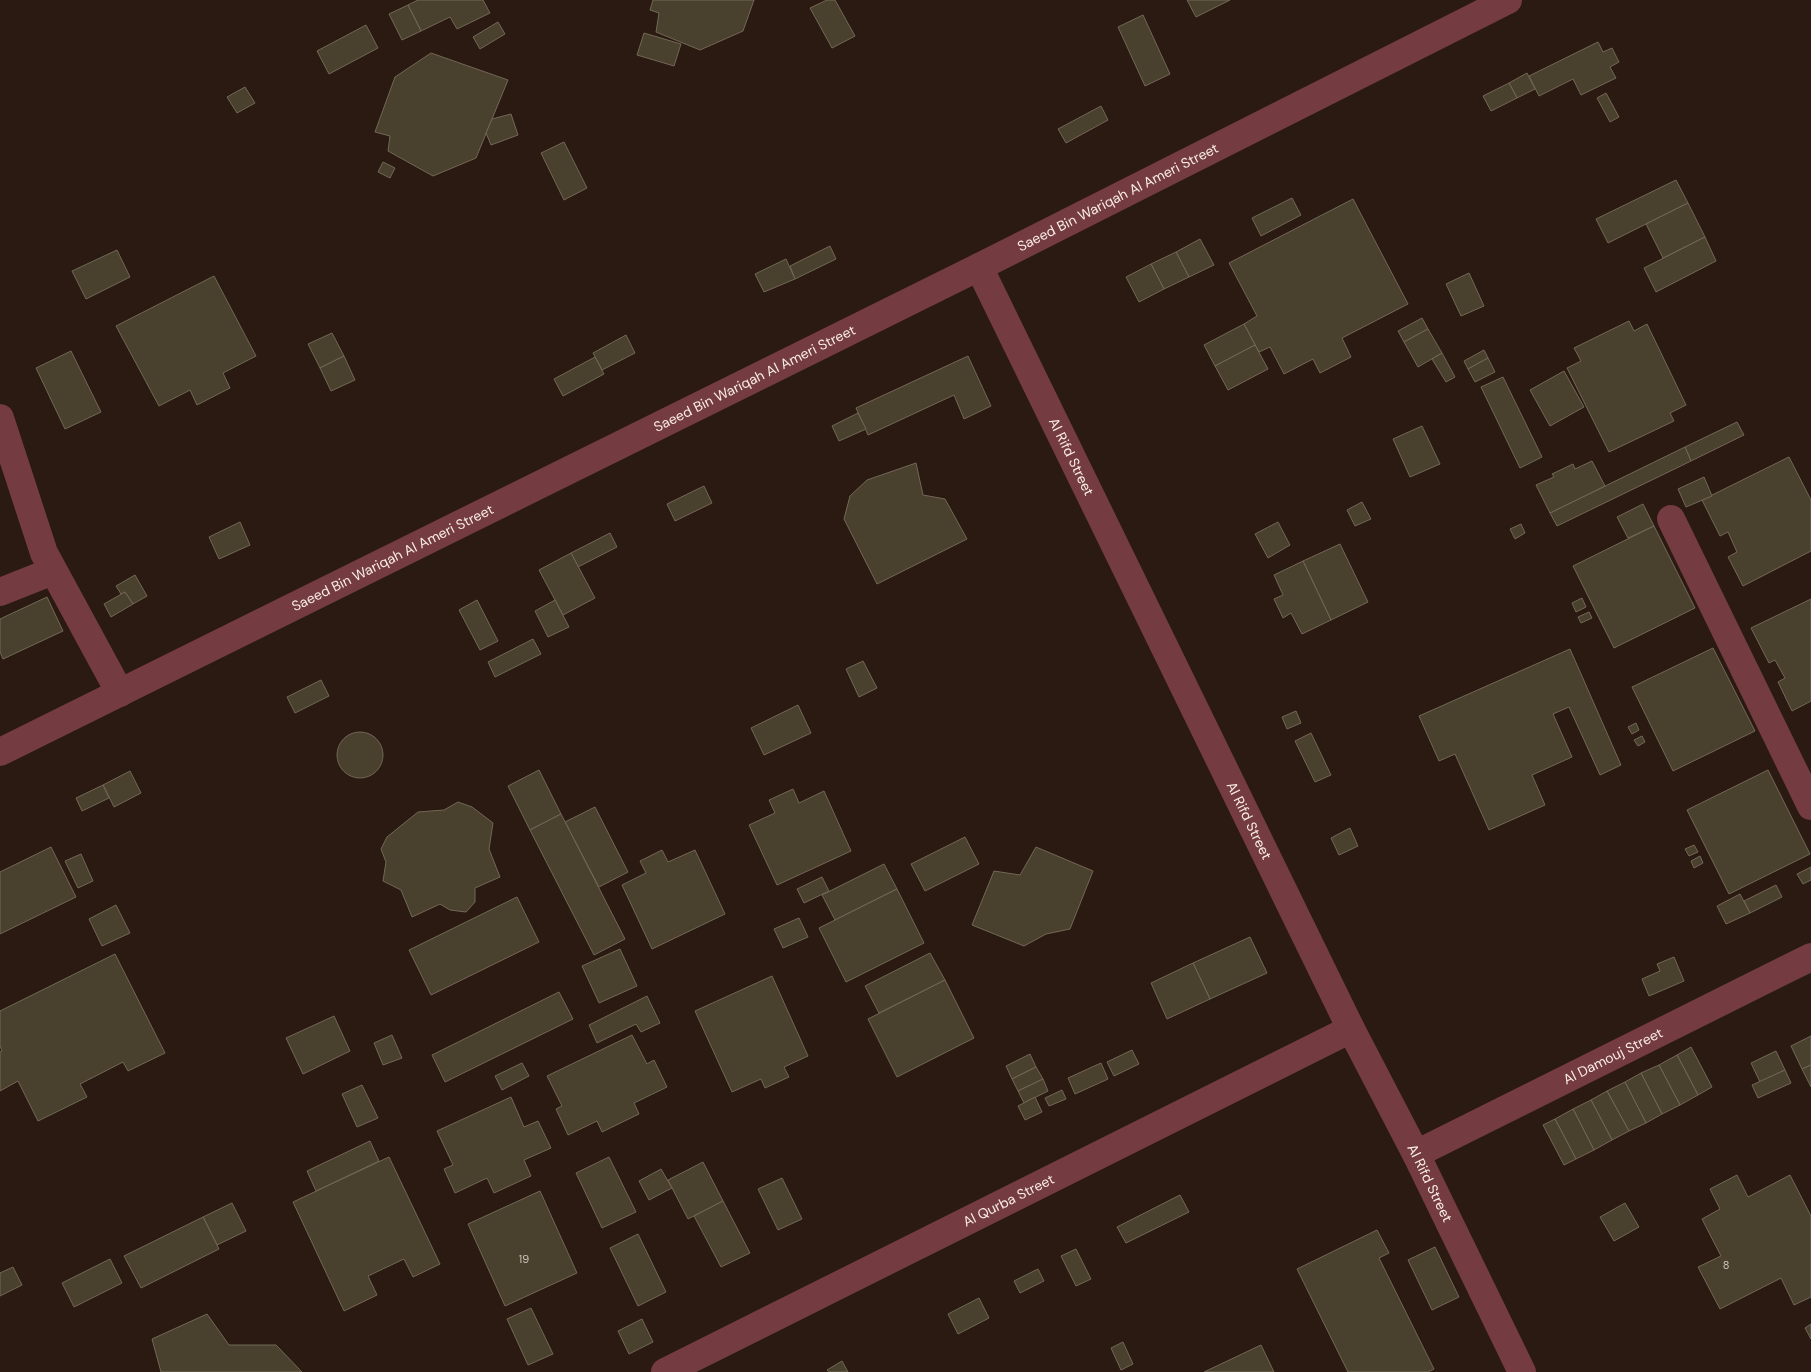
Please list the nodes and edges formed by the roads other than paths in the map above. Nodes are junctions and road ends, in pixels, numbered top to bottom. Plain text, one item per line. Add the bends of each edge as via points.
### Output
1 (1508, 0) edge
2 (979, 267) junction
3 (0, 418) edge
4 (1671, 519) dead end
5 (53, 571) junction
6 (0, 592) edge
7 (120, 693) junction
8 (0, 752) edge
9 (1811, 806) edge
10 (1811, 957) edge
11 (1351, 1029) junction
12 (1416, 1154) junction
13 (665, 1372) edge
14 (1522, 1372) edge

1 - 2 street, Saeed Bin Wariqah Al Ameri Street
2 - 7 street, Saeed Bin Wariqah Al Ameri Street
2 - 11 street, Al Rifd Street
3 - 5 street via 36,534
4 - 9 street
5 - 6 street
5 - 7 street
7 - 8 street, Saeed Bin Wariqah Al Ameri Street
10 - 12 street, Al Damouj Street
11 - 12 street, Al Rifd Street
11 - 13 street, Al Qurba Street
12 - 14 street, Al Rifd Street

